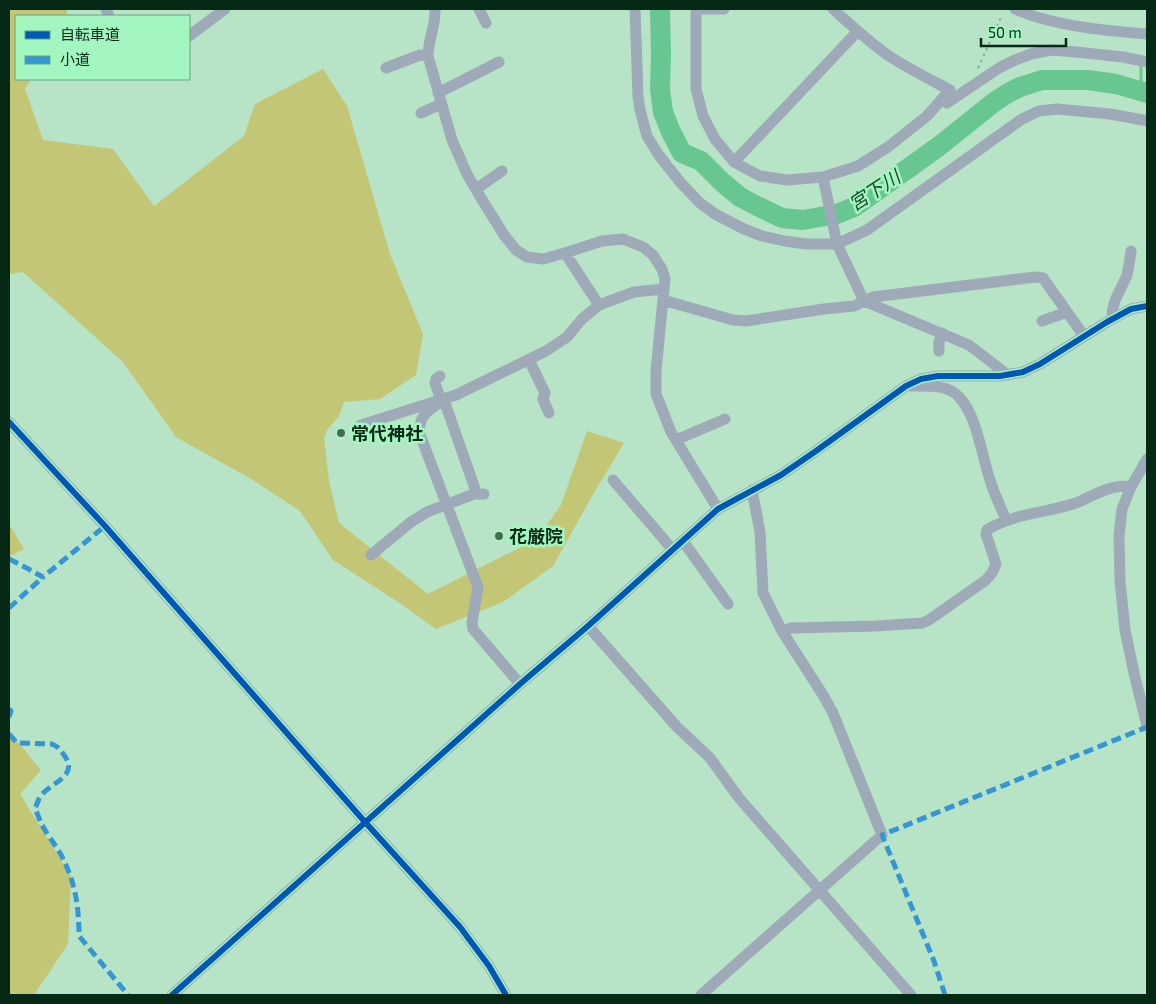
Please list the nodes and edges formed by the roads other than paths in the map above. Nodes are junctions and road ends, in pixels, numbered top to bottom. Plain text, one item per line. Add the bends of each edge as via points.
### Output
1 (224, 9) edge
2 (435, 9) edge
3 (479, 9) edge
4 (635, 9) edge
5 (696, 9) edge
6 (724, 9) edge
7 (833, 9) edge
8 (1015, 9) edge
9 (486, 23) dead end
10 (858, 32) junction
11 (1147, 34) edge
12 (190, 35) edge
13 (428, 56) junction
14 (499, 62) dead end
15 (1147, 62) edge
16 (386, 68) dead end
17 (440, 98) junction
18 (948, 103) dead end
19 (421, 113) dead end
20 (1147, 122) edge
21 (734, 162) junction
22 (502, 171) dead end
23 (823, 180) junction
24 (476, 189) junction
25 (836, 242) junction
26 (1131, 251) dead end
27 (565, 253) junction
28 (664, 294) junction
29 (864, 301) junction
30 (599, 305) junction
31 (1147, 306) edge
32 (1067, 312) junction
33 (1112, 319) junction
34 (1042, 321) dead end
35 (942, 333) junction
36 (1084, 336) junction
37 (939, 351) dead end
38 (529, 360) junction
39 (1008, 374) junction
40 (440, 376) dead end
41 (906, 386) junction
42 (442, 400) junction
43 (549, 413) dead end
44 (725, 419) dead end
45 (9, 422) edge
46 (361, 425) dead end
47 (676, 440) junction
48 (1147, 459) edge
49 (613, 480) dead end
50 (1131, 487) junction
51 (752, 490) junction
52 (446, 504) junction
53 (718, 509) junction
54 (1006, 520) junction
55 (683, 541) junction
56 (673, 550) junction
57 (371, 555) dead end
58 (728, 604) dead end
59 (588, 626) junction
60 (782, 631) junction
61 (520, 684) junction
62 (1147, 726) edge
63 (365, 822) junction
64 (820, 890) junction
65 (172, 995) edge
66 (506, 995) edge
67 (701, 995) edge
68 (912, 995) edge

1 - 12 street
2 - 13 street
3 - 9 street
4 - 25 street via 640,110 647,136 680,182 700,203 744,230 806,244
5 - 6 street
5 - 21 street via 696,89 703,116 715,139
7 - 10 street
8 - 11 street via 1069,25
10 - 21 street
10 - 23 street via 888,56 950,90 927,116 888,147 858,166
13 - 16 street
13 - 17 street
14 - 17 street
15 - 18 street via 1051,50 1031,54 999,68
17 - 19 street
17 - 24 street via 452,140
20 - 25 street via 1110,114 1057,109 1039,111 1022,119 867,230
21 - 23 street via 760,176
22 - 24 street
23 - 25 street
24 - 27 street via 516,250 528,257 543,259
25 - 29 street
26 - 33 street
27 - 28 street via 602,241 623,240 642,246 662,269
27 - 30 street
28 - 29 street via 734,320 746,321 854,306
28 - 30 street via 634,292
28 - 47 street via 656,394
29 - 32 street via 873,297 1035,277 1043,278
29 - 35 street
30 - 38 street via 567,337
31 - 33 street via 1131,309
32 - 34 street
32 - 36 street
33 - 36 street
35 - 37 street
35 - 39 street via 969,344
36 - 39 street via 1040,364 1023,372
38 - 42 street
38 - 43 street via 545,393 543,399
39 - 41 street via 938,376
40 - 42 street via 435,383
41 - 51 street via 816,452
41 - 54 street via 939,387 959,396 976,428 990,482
42 - 46 street
42 - 52 street via 423,416 419,432
42 - 52 street via 479,494
44 - 47 street
45 - 63 street via 105,526
47 - 53 street
48 - 50 street
49 - 56 street
50 - 54 street via 1114,487 1070,505
50 - 62 street via 1122,509 1120,581 1125,630
51 - 53 street
51 - 60 street via 760,532 763,593
52 - 57 street via 411,522
52 - 61 street via 478,587 473,630
53 - 55 street
54 - 60 street via 987,530 996,564 992,573 929,620 915,624 791,628
55 - 56 street
55 - 58 street
56 - 59 street
59 - 61 street
59 - 64 street via 710,758 739,798
60 - 64 street via 833,713 882,834
61 - 63 street
63 - 65 street
63 - 66 street via 460,927
64 - 67 street
64 - 68 street

